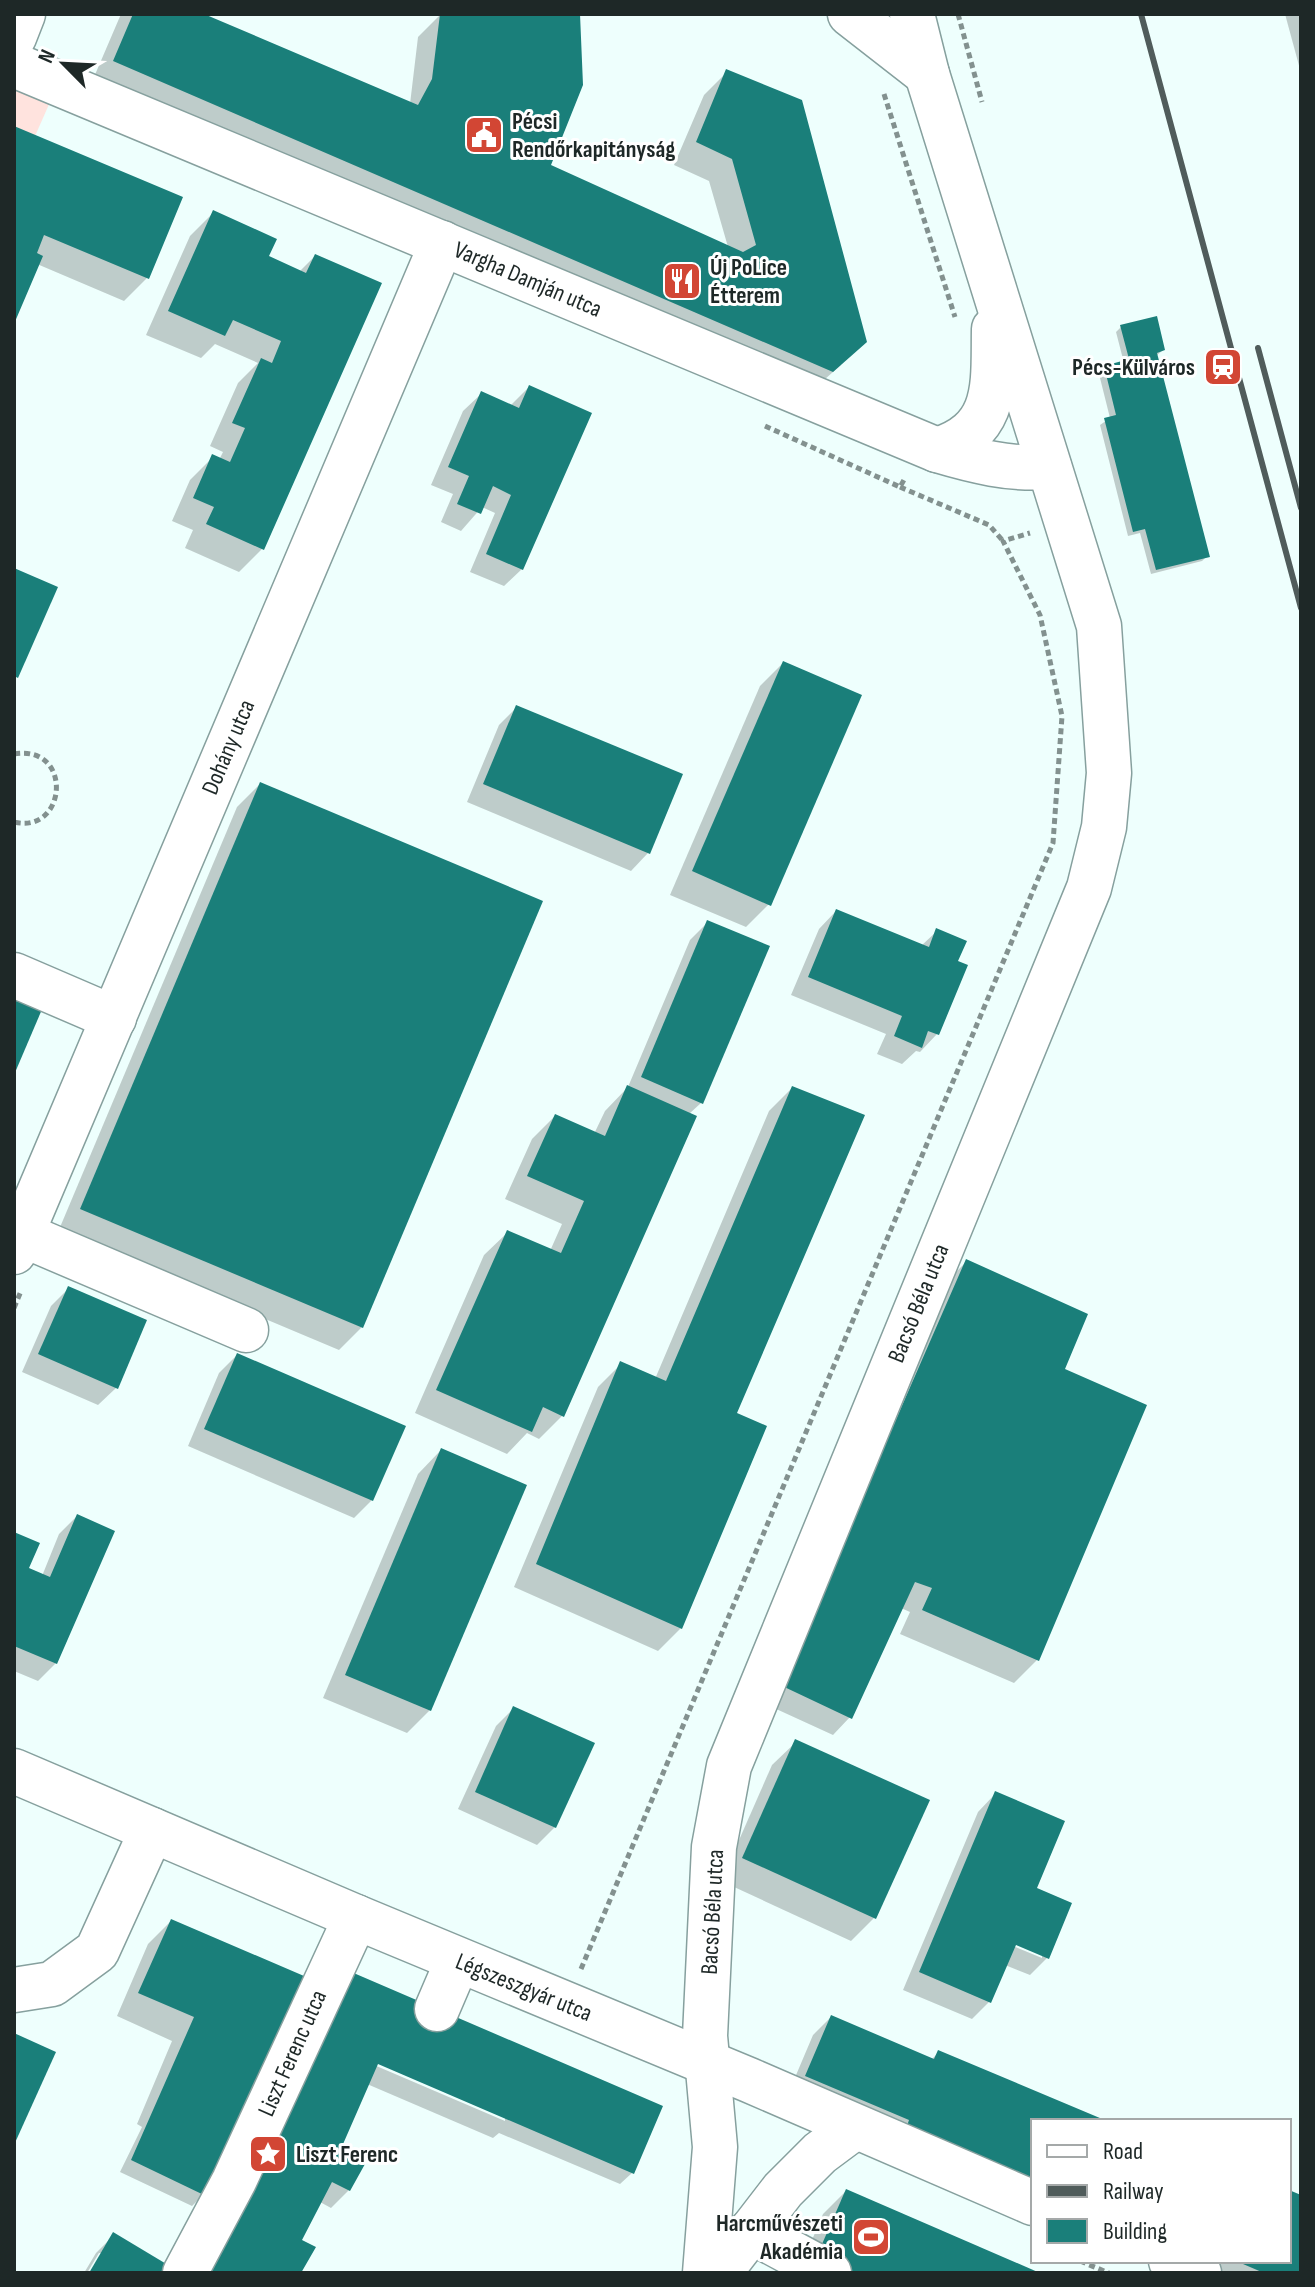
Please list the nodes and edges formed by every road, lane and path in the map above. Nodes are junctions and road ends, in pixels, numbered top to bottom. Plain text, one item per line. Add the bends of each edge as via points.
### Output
1 (23, 14) edge
2 (850, 14) edge
3 (912, 14) edge
4 (958, 14) edge
5 (14, 37) edge
6 (14, 65) edge
7 (927, 74) junction
8 (880, 83) dead end
9 (984, 109) dead end
10 (442, 243) junction
11 (994, 290) junction
12 (956, 318) dead end
13 (937, 450) junction
14 (1049, 467) junction
15 (900, 487) dead end
16 (1072, 533) junction
17 (1003, 541) junction
18 (14, 754) edge
19 (14, 822) edge
20 (14, 975) edge
21 (114, 1018) junction
22 (18, 1243) edge
23 (246, 1330) dead end
24 (14, 1771) edge
25 (152, 1830) junction
26 (356, 1917) junction
27 (448, 1955) junction
28 (576, 1981) dead end
29 (14, 1990) edge
30 (427, 2004) dead end
31 (708, 2062) junction
32 (855, 2127) junction
33 (1031, 2202) edge
34 (751, 2231) junction
35 (1085, 2263) edge
36 (1176, 2263) edge
37 (185, 2273) edge
38 (705, 2273) edge
39 (719, 2273) edge
40 (829, 2273) edge
41 (1109, 2273) edge
42 (1199, 2273) edge

1 - 5 street
2 - 7 street
3 - 7 street, Bacsó Béla utca
4 - 9 path
6 - 10 street, Vargha Damján utca
7 - 11 street, Bacsó Béla utca
8 - 12 path
10 - 13 street, Vargha Damján utca
10 - 21 street, Dohány utca
11 - 13 street via 993,389 985,413 959,443
11 - 14 street, Bacsó Béla utca
13 - 14 street, Vargha Damján utca via 976,462
14 - 16 street, Bacsó Béla utca
15 - 17 path via 989,525
16 - 17 path
16 - 31 street, Bacsó Béla utca via 1099,626 1106,702 1109,773 1099,852 1089,888 729,1766 714,1847
17 - 28 path via 1040,615 1062,716 1053,843
18 - 19 path via 37,756 48,764 58,789 47,814 35,822
20 - 21 street
21 - 22 street, Dohány utca
22 - 23 street
24 - 25 street, Légszeszgyár utca
25 - 26 street, Légszeszgyár utca
25 - 29 street via 97,1951 52,1984
26 - 27 street, Légszeszgyár utca
26 - 37 street, Liszt Ferenc utca via 234,2181
27 - 30 street
27 - 31 street, Légszeszgyár utca
31 - 32 street, Légszeszgyár utca
31 - 38 street, Bacsó Béla utca via 715,2147
32 - 33 street, Légszeszgyár utca
32 - 34 street via 783,2190
34 - 39 street
34 - 40 street
35 - 41 path
36 - 42 street

